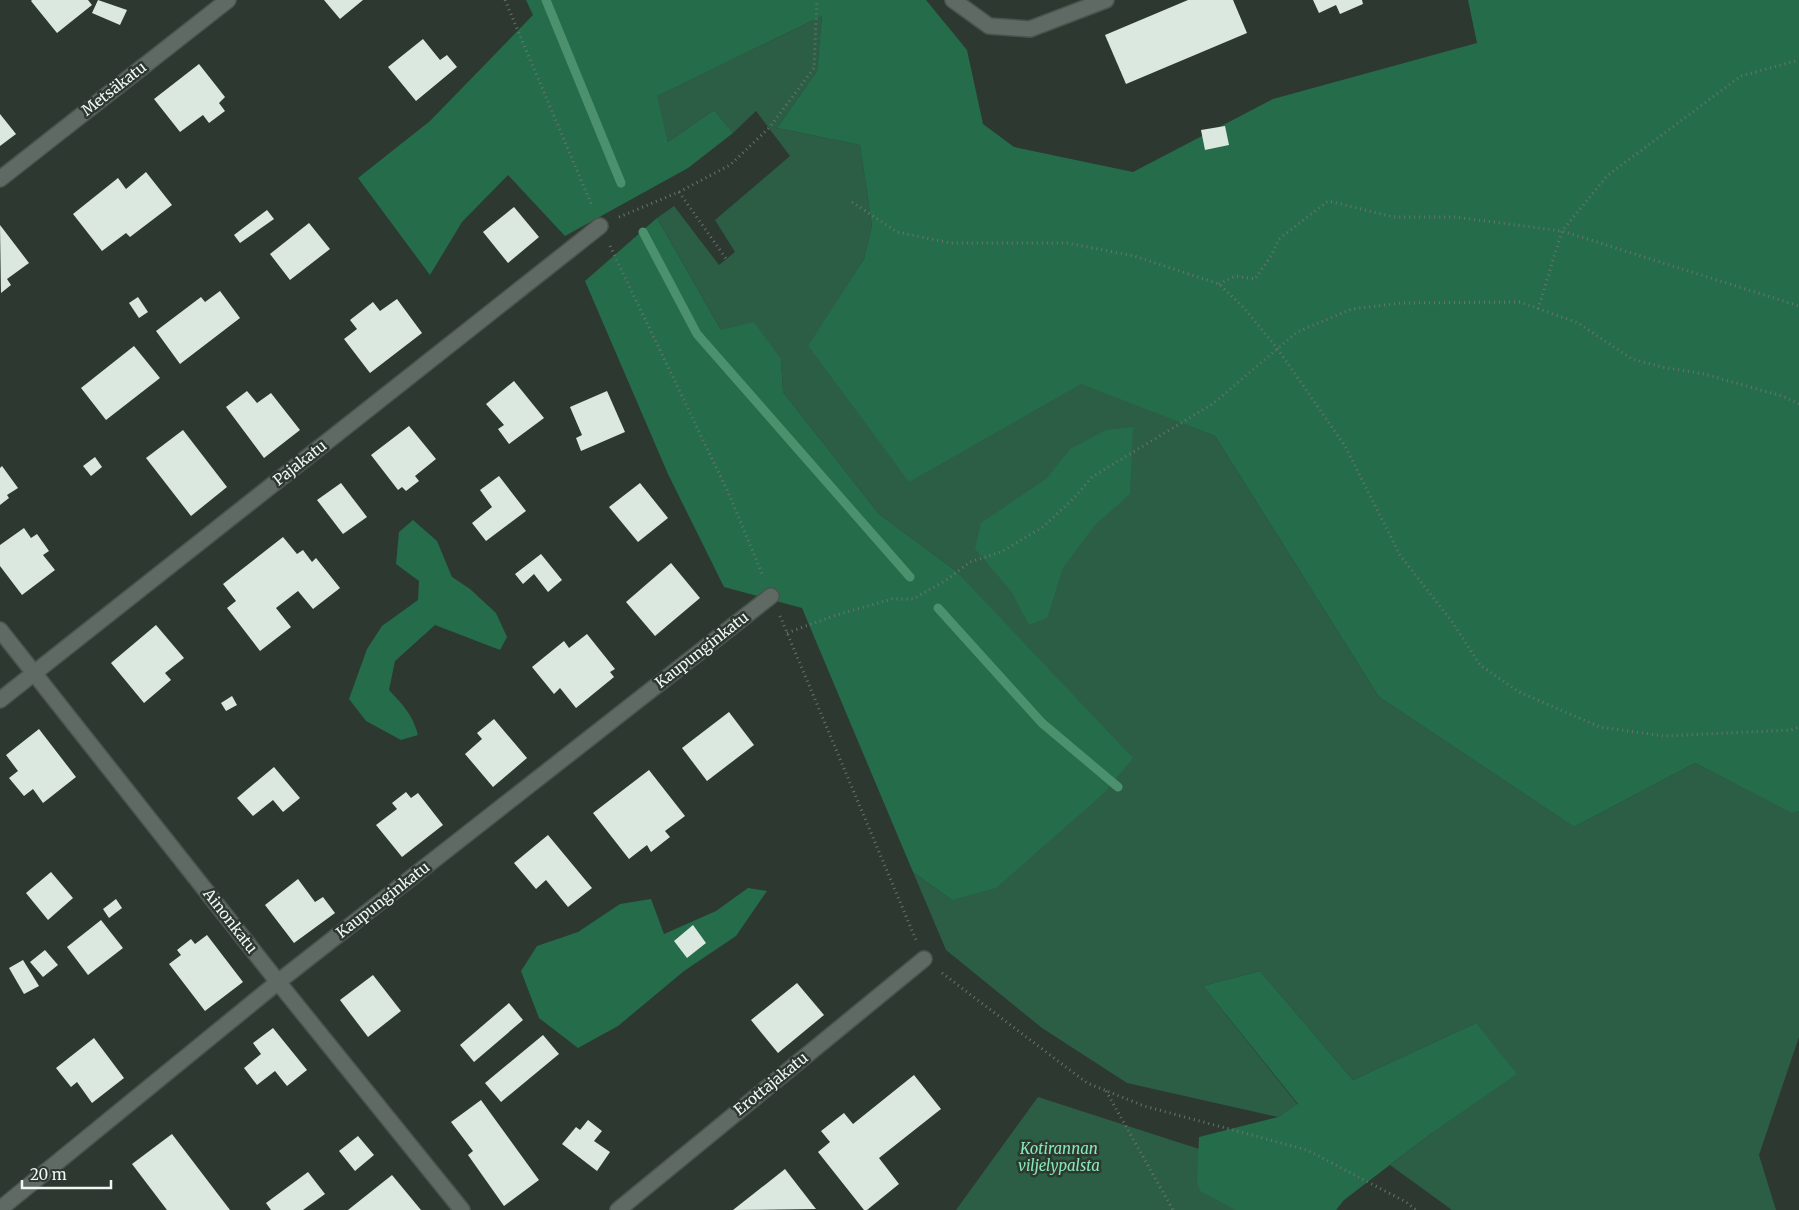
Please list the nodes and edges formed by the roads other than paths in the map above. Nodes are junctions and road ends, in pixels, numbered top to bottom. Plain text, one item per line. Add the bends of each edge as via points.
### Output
1 (228, 0) edge
2 (952, 0) edge
3 (1106, 0) edge
4 (0, 179) edge
5 (600, 226) road end
6 (771, 596) road end
7 (0, 630) edge
8 (34, 673) junction
9 (0, 700) edge
10 (924, 959) road end
11 (278, 982) junction
12 (0, 1210) edge
13 (462, 1210) edge
14 (618, 1210) edge

1 - 4 street, Metsäkatu
2 - 3 street via 989,26 1030,29
5 - 8 street, Pajakatu
6 - 11 street, Kaupunginkatu
7 - 8 street, Ainonkatu
8 - 9 street, Pajakatu
8 - 11 street, Ainonkatu
10 - 14 street, Erottajakatu
11 - 12 street, Kaupunginkatu
11 - 13 street, Ainonkatu

